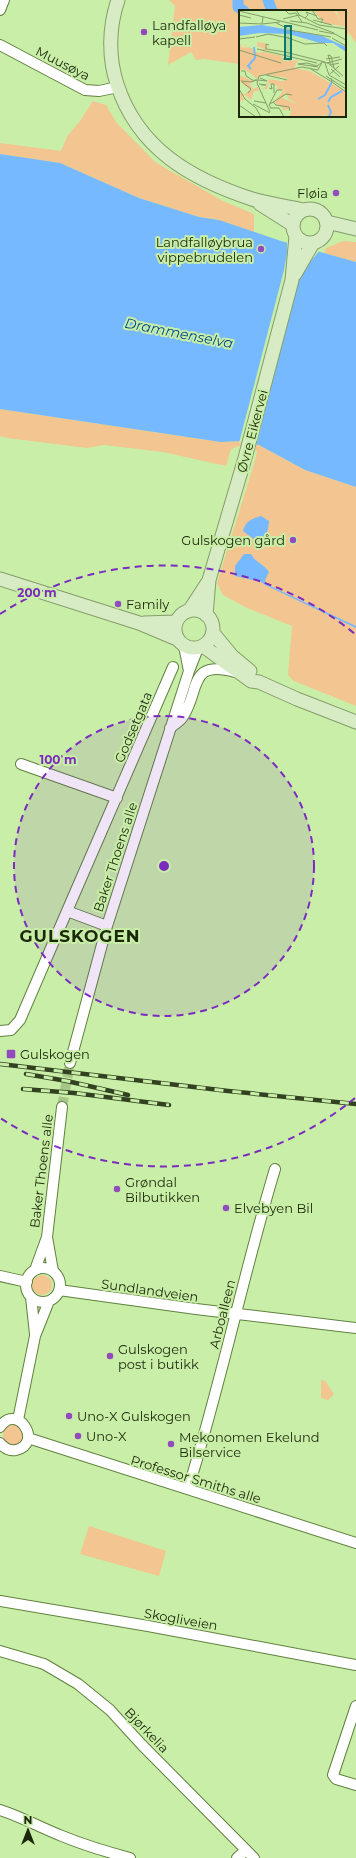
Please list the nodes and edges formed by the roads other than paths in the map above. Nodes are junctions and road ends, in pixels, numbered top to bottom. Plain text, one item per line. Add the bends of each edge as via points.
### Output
1 (4, 0) edge
2 (118, 0) edge
3 (0, 10) edge
4 (0, 44) edge
5 (118, 87) junction
6 (254, 199) junction
7 (303, 210) junction
8 (327, 222) junction
9 (356, 229) edge
10 (295, 234) junction
11 (312, 245) junction
12 (292, 280) junction
13 (0, 579) edge
14 (209, 580) junction
15 (189, 611) junction
16 (206, 615) junction
17 (176, 622) junction
18 (139, 623) junction
19 (213, 633) junction
20 (181, 643) junction
21 (200, 647) junction
22 (173, 666) dead end
23 (189, 671) junction
24 (238, 672) junction
25 (259, 682) junction
26 (356, 722) edge
27 (170, 728) junction
28 (21, 764) dead end
29 (117, 798) junction
30 (67, 911) junction
31 (107, 926) junction
32 (0, 1031) edge
33 (70, 1063) tunnel mouth
34 (62, 1108) tunnel mouth
35 (275, 1169) dead end
36 (47, 1237) junction
37 (35, 1270) junction
38 (53, 1271) junction
39 (0, 1276) edge
40 (26, 1282) junction
41 (59, 1290) junction
42 (31, 1297) junction
43 (49, 1301) junction
44 (236, 1313) junction
45 (356, 1328) edge
46 (35, 1336) junction
47 (18, 1420) junction
48 (0, 1427) edge
49 (28, 1438) junction
50 (0, 1443) edge
51 (188, 1489) junction
52 (356, 1543) edge
53 (0, 1601) edge
54 (0, 1652) edge
55 (356, 1664) edge
56 (356, 1706) edge
57 (356, 1785) edge
58 (0, 1810) edge
59 (241, 1855) edge
60 (130, 1858) edge
61 (254, 1858) edge

1 - 3 street
2 - 5 main road via 111,44
4 - 5 street, Muusøya via 85,90 99,91
5 - 6 main road via 133,120 158,149 191,173
6 - 7 main road
6 - 10 main road
7 - 8 main road via 315,209 321,212
7 - 10 main road via 296,216
8 - 9 main road
8 - 11 main road via 326,234
10 - 11 main road
10 - 12 main road, Øvre Eikervei
11 - 12 main road, Øvre Eikervei
12 - 14 main road, Øvre Eikervei via 246,458
13 - 18 main road
14 - 15 main road, Øvre Eikervei
14 - 16 main road, Øvre Eikervei
15 - 16 main road
15 - 17 main road
16 - 19 main road via 211,620
17 - 18 main road
17 - 20 main road via 175,628
18 - 20 main road
19 - 21 main road
19 - 25 main road via 223,647
20 - 21 main road
20 - 23 street, Baker Thoens alle
21 - 23 street, Baker Thoens alle
21 - 24 main road
22 - 29 street, Godsetgata
23 - 27 street, Baker Thoens alle
24 - 25 main road via 251,681
24 - 27 street, Baker Thoens alle via 213,668 203,672 196,682 181,719
25 - 26 main road
27 - 31 street, Baker Thoens alle
28 - 29 street
29 - 30 street, Godsetgata
30 - 31 street
30 - 32 street, Godsetgata via 20,1020 11,1030
31 - 33 street, Baker Thoens alle
34 - 36 street, Baker Thoens alle
35 - 44 street, Arboalleen
36 - 37 street, Baker Thoens alle
36 - 38 street, Baker Thoens alle
37 - 38 street via 44,1268
37 - 40 street
38 - 41 street via 58,1278
39 - 40 street
40 - 42 street
41 - 43 street
41 - 44 street, Sundlandveien
42 - 43 street
42 - 46 street
43 - 46 street
44 - 45 street, Sundlandveien
44 - 51 street, Arboalleen
46 - 47 street
47 - 48 street via 9,1420
47 - 49 street via 25,1426
49 - 50 street via 18,1449 7,1449
49 - 51 street, Professor Smiths alle
51 - 52 street, Professor Smiths alle
53 - 55 street, Skogliveien
54 - 59 street, Bjørkelia via 44,1664 78,1684 100,1701 196,1797
56 - 57 street via 333,1776
58 - 60 street via 83,1844
59 - 61 street, Bjørkelia

